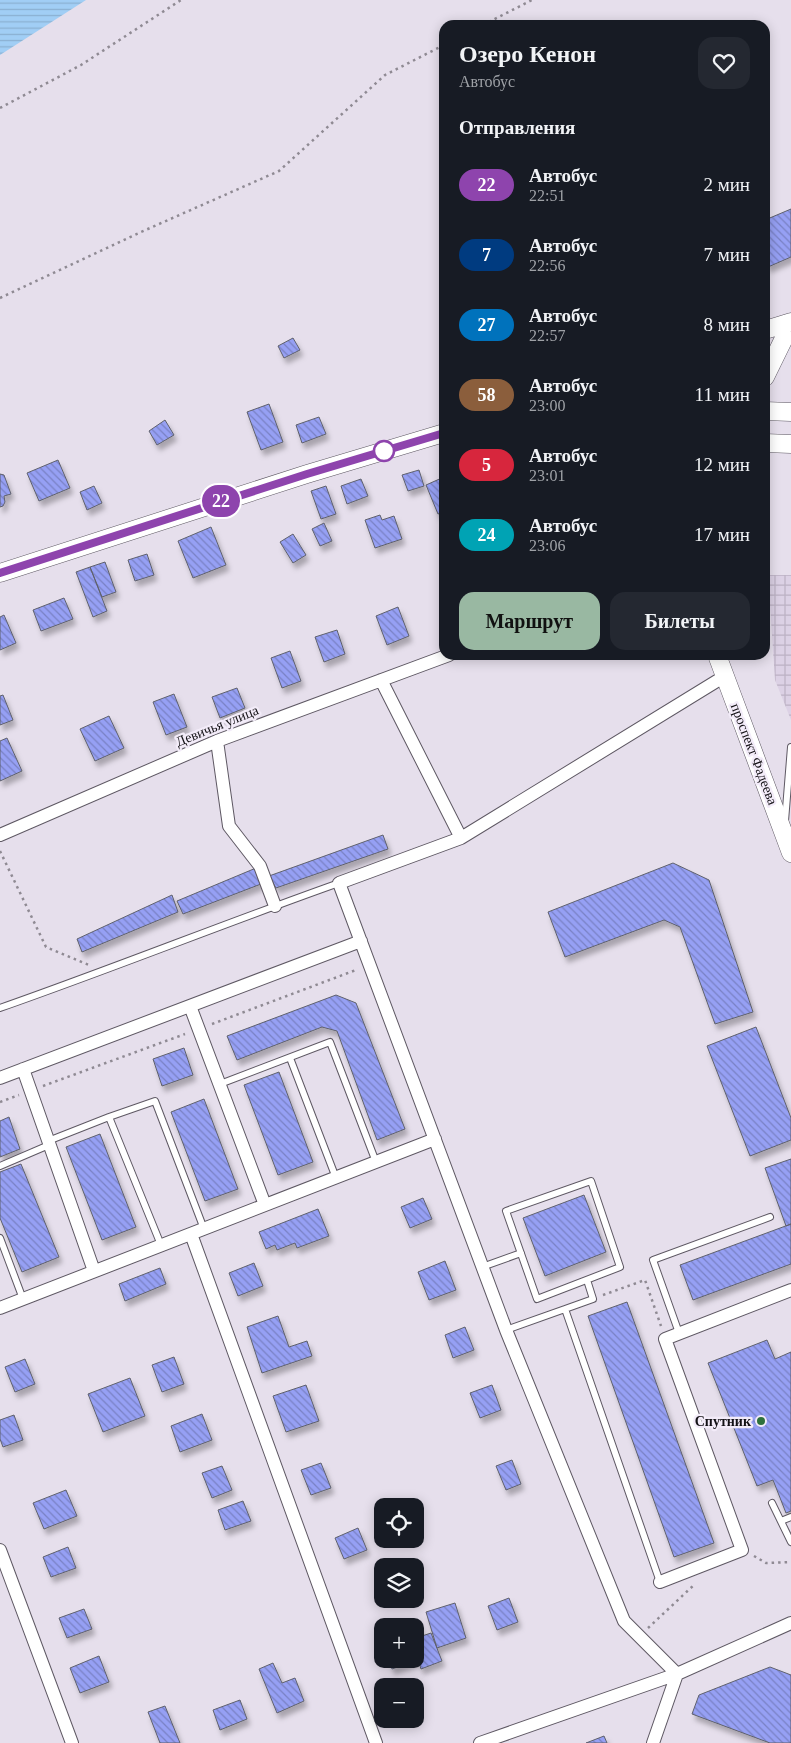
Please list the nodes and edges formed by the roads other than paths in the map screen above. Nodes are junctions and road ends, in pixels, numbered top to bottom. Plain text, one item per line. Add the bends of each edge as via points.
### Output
1 (791, 323) edge
2 (770, 329) edge
3 (770, 367) edge
4 (770, 412) edge
5 (791, 412) edge
6 (439, 434) edge
7 (770, 443) edge
8 (791, 444) edge
9 (0, 573) edge
10 (439, 659) edge
11 (719, 660) edge
12 (725, 676) junction
13 (381, 680) junction
14 (218, 741) junction
15 (791, 748) edge
16 (0, 835) edge
17 (784, 835) junction
18 (461, 838) junction
19 (791, 853) edge
20 (340, 883) junction
21 (275, 906) junction
22 (361, 941) junction
23 (190, 1006) junction
24 (0, 1008) edge
25 (290, 1058) junction
26 (22, 1069) junction
27 (0, 1078) edge
28 (220, 1084) junction
29 (109, 1117) junction
30 (435, 1140) junction
31 (49, 1143) junction
32 (376, 1162) junction
33 (0, 1166) edge
34 (336, 1178) junction
35 (265, 1205) junction
36 (770, 1217) dead end
37 (204, 1229) junction
38 (191, 1234) junction
39 (0, 1238) edge
40 (161, 1245) junction
41 (520, 1253) junction
42 (482, 1267) junction
43 (94, 1271) junction
44 (587, 1280) junction
45 (791, 1290) edge
46 (23, 1299) junction
47 (0, 1308) edge
48 (565, 1309) junction
49 (506, 1330) junction
50 (679, 1333) junction
51 (772, 1503) dead end
52 (791, 1517) edge
53 (781, 1521) junction
54 (791, 1542) edge
55 (0, 1550) edge
56 (660, 1582) joint
57 (791, 1623) edge
58 (677, 1674) junction
59 (72, 1743) edge
60 (376, 1743) edge
61 (480, 1743) edge
62 (653, 1743) edge

1 - 2 main road
1 - 3 main road
4 - 5 main road
6 - 9 main road
7 - 8 main road
10 - 13 street, Девичья улица
11 - 12 main road, проспект Фадеева
12 - 17 main road, проспект Фадеева
12 - 18 street
13 - 14 street, Девичья улица
13 - 18 street
14 - 16 street, Девичья улица
14 - 21 street via 229,826 260,866
15 - 17 lane
17 - 19 main road, проспект Фадеева
18 - 20 street
20 - 21 lane
20 - 22 street
21 - 24 lane
22 - 23 street
22 - 30 street
23 - 26 street
23 - 28 street
25 - 28 lane
25 - 32 lane via 330,1042
25 - 34 lane
26 - 27 street
26 - 31 street
28 - 35 street
29 - 31 lane
29 - 37 lane via 155,1101
29 - 40 lane
30 - 32 street
30 - 42 street
31 - 33 lane
31 - 43 street
32 - 34 street
34 - 35 street
35 - 37 street
36 - 50 lane via 653,1260
37 - 38 street
38 - 40 street
38 - 60 street
39 - 46 lane
40 - 43 street
41 - 42 lane
41 - 44 lane via 537,1299
41 - 44 lane via 506,1211 590,1181 620,1267
42 - 49 street
43 - 46 street
44 - 48 lane via 593,1299
45 - 50 street
46 - 47 street
48 - 49 lane
48 - 56 lane
49 - 58 street via 624,1621
50 - 56 street via 665,1339 742,1550
51 - 53 lane
52 - 53 lane
53 - 54 lane
55 - 59 street
57 - 58 street
58 - 61 street
58 - 62 street

